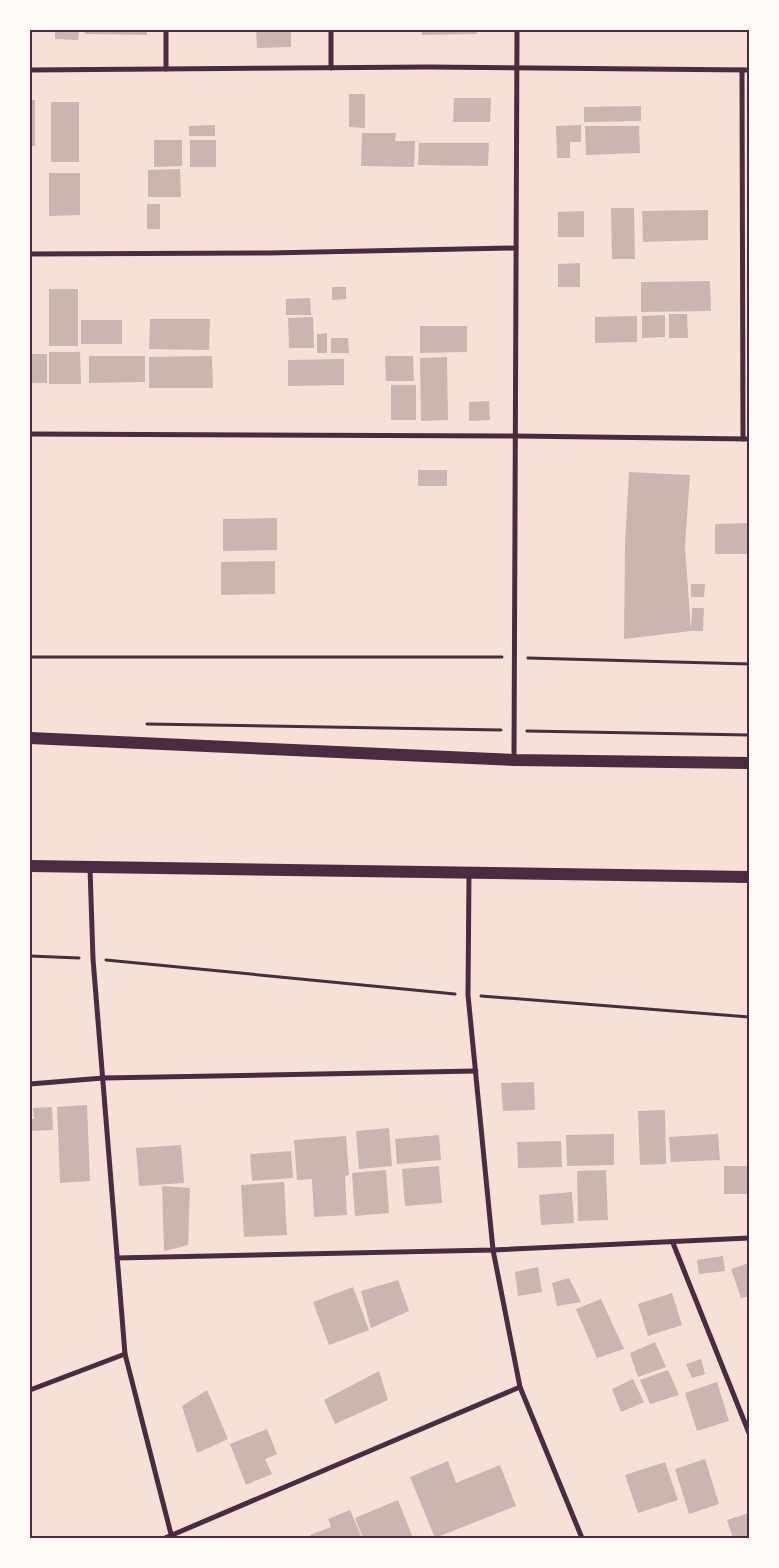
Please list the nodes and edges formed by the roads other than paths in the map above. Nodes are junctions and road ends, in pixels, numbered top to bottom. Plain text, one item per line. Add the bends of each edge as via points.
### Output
1 (166, 30) edge
2 (331, 30) edge
3 (517, 30) edge
4 (331, 68) junction
5 (516, 68) junction
6 (166, 69) junction
7 (30, 70) edge
8 (742, 70) junction
9 (749, 70) edge
10 (516, 248) junction
11 (30, 254) edge
12 (30, 434) edge
13 (515, 436) junction
14 (746, 439) edge
15 (30, 738) edge
16 (514, 760) junction
17 (749, 763) edge
18 (30, 866) edge
19 (90, 866) junction
20 (469, 874) junction
21 (749, 876) edge
22 (476, 1071) junction
23 (103, 1078) junction
24 (30, 1084) edge
25 (749, 1238) edge
26 (673, 1243) junction
27 (493, 1250) junction
28 (117, 1258) junction
29 (125, 1354) junction
30 (520, 1387) junction
31 (30, 1390) edge
32 (749, 1433) edge
33 (169, 1537) edge
34 (582, 1538) edge

1 - 6 street
2 - 4 street
3 - 5 street
4 - 5 street
4 - 6 street
5 - 8 street
5 - 10 street
6 - 7 street
8 - 9 street
8 - 14 street
10 - 11 street
10 - 13 street
12 - 13 street
13 - 14 street
13 - 16 street
15 - 16 main road
16 - 17 main road
18 - 19 main road
19 - 20 main road
19 - 23 street
20 - 21 main road
20 - 22 street via 468,995
22 - 23 street
22 - 27 street
23 - 24 street
23 - 28 street
25 - 26 street
26 - 27 street
26 - 32 street
27 - 28 street
27 - 30 street
28 - 29 street
29 - 31 street
29 - 33 street
30 - 33 street
30 - 34 street

